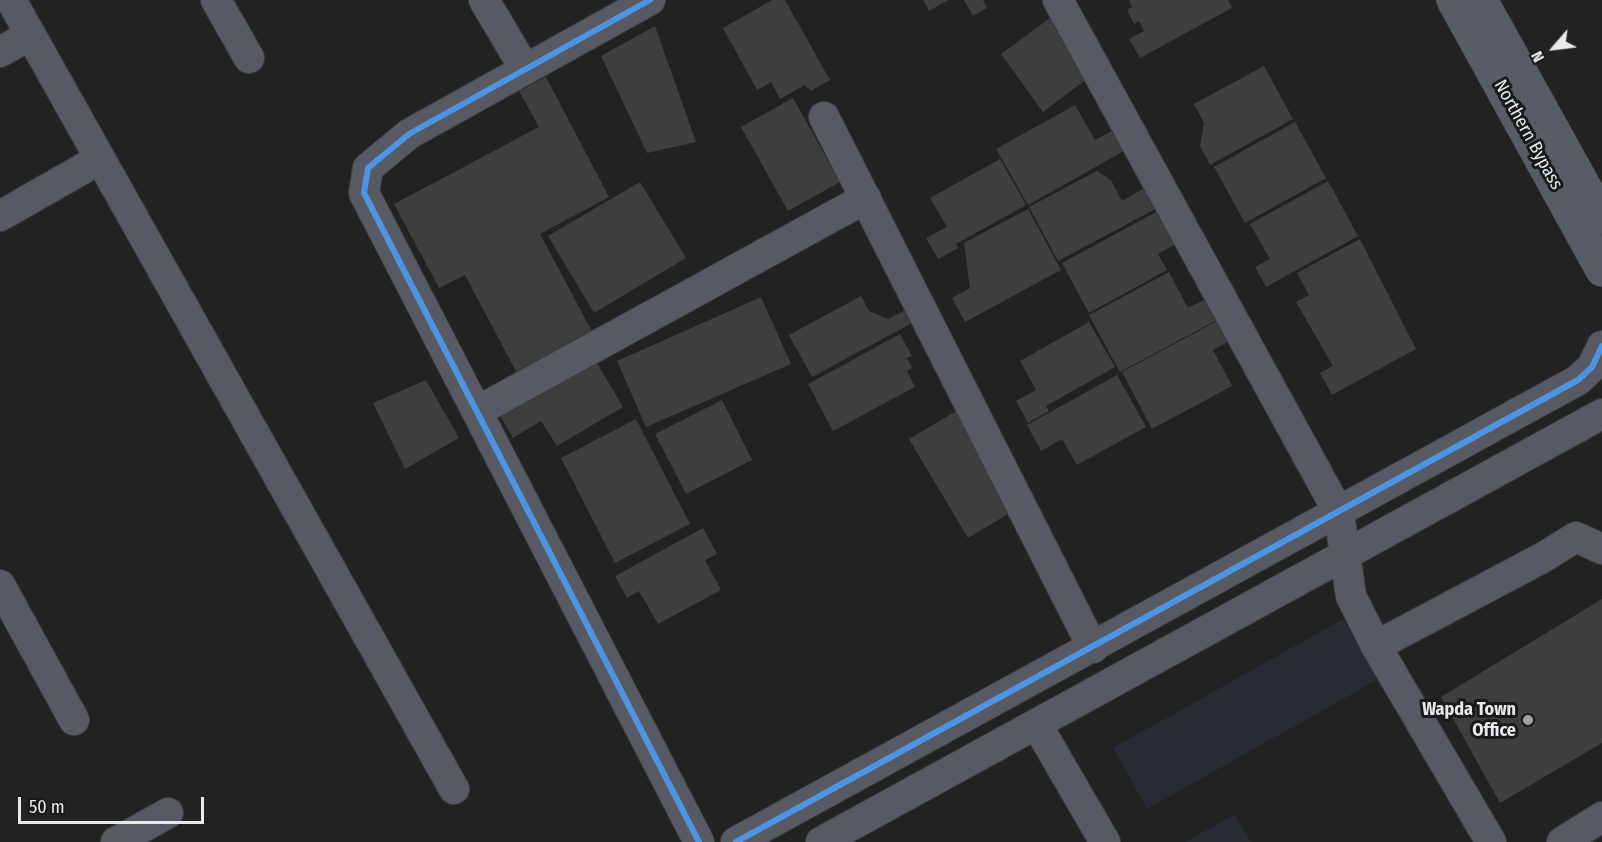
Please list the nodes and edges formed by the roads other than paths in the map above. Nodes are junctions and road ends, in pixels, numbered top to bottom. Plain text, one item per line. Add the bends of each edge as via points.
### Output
1 (11, 0) edge
2 (216, 0) edge
3 (484, 0) edge
4 (650, 0) edge
5 (1058, 0) edge
6 (1453, 0) edge
7 (1481, 0) edge
8 (30, 35) junction
9 (0, 52) edge
10 (249, 58) dead end
11 (525, 69) junction
12 (824, 117) dead end
13 (100, 159) junction
14 (866, 198) junction
15 (0, 216) edge
16 (1602, 218) edge
17 (1602, 270) edge
18 (1602, 346) edge
19 (478, 411) junction
20 (1602, 414) edge
21 (1339, 513) junction
22 (1602, 549) edge
23 (1344, 555) junction
24 (0, 585) edge
25 (1376, 646) junction
26 (1093, 648) junction
27 (74, 720) dead end
28 (1037, 724) junction
29 (454, 789) dead end
30 (168, 813) dead end
31 (1602, 817) edge
32 (116, 842) edge
33 (699, 842) edge
34 (736, 842) edge
35 (821, 842) edge
36 (1104, 842) edge
37 (1491, 842) edge
38 (1562, 842) edge

1 - 8 street
2 - 10 street
3 - 11 street
4 - 11 street
5 - 21 street
6 - 17 main road, Northern Bypass
7 - 16 main road, Northern Bypass
8 - 9 street
8 - 13 street
11 - 19 street via 409,134 368,168 366,176 364,193
12 - 14 street
13 - 15 street
13 - 29 street
14 - 19 street
14 - 26 street
18 - 21 street via 1592,367 1578,380
19 - 33 street
20 - 23 street
21 - 23 street
21 - 26 street
22 - 25 street via 1576,537
23 - 25 street via 1351,596
23 - 28 street
24 - 27 street
25 - 37 street
26 - 34 street
28 - 35 street
28 - 36 street
30 - 32 street
31 - 38 street

